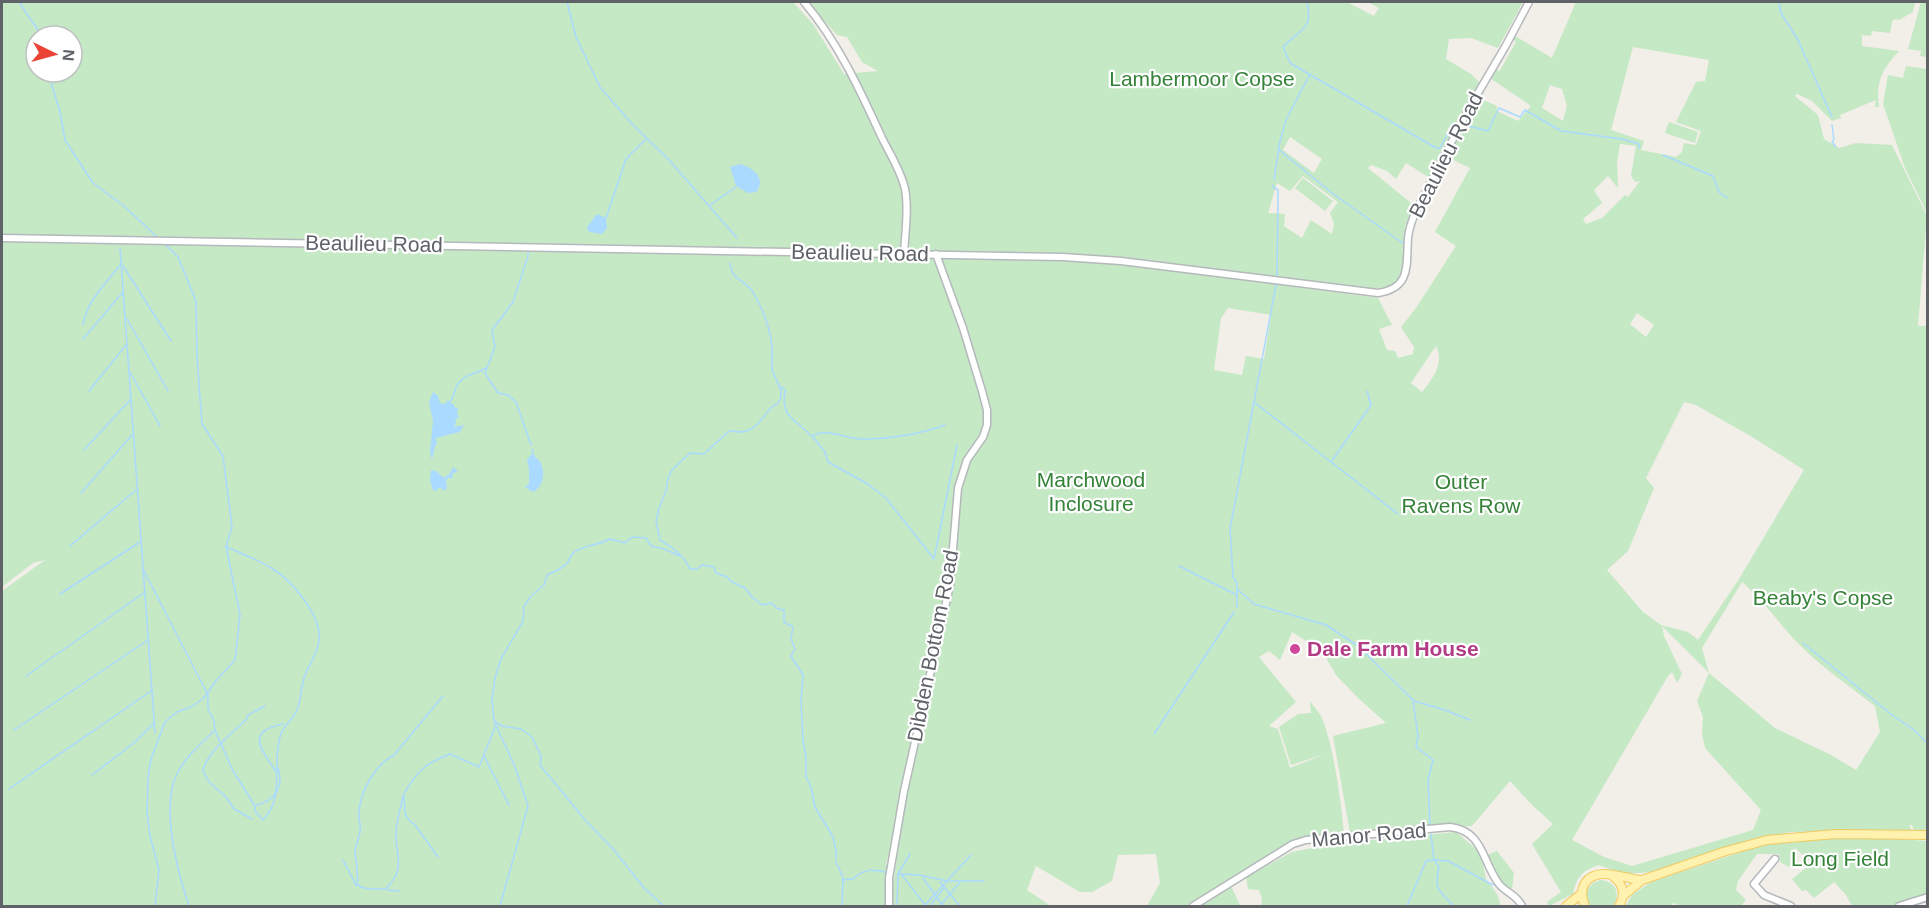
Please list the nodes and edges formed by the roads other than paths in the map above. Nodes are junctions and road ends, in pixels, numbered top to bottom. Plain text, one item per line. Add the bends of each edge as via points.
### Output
1 (804, 2) edge
2 (1528, 2) edge
3 (2, 238) edge
4 (904, 254) junction
5 (936, 254) junction
6 (1928, 835) edge
7 (1775, 859) dead end
8 (1613, 876) junction
9 (1642, 879) junction
10 (1581, 894) junction
11 (1623, 896) junction
12 (1928, 897) edge
13 (889, 906) edge
14 (1193, 906) edge
15 (1522, 906) edge
16 (1566, 906) edge
17 (1586, 906) edge
18 (1619, 906) edge
19 (1791, 906) edge
20 (1899, 906) edge

1 - 4 street via 832,39 902,178 906,197
2 - 5 street, Beaulieu Road via 1416,211 1410,227 1406,271 1400,283 1387,292 1101,259
3 - 4 street, Beaulieu Road
4 - 5 street, Beaulieu Road
5 - 13 street, Dibden Bottom Road via 980,384 987,425 967,460 958,488 950,585 904,791 889,878
6 - 9 main road via 1836,834 1767,840
7 - 19 street via 1754,884 1764,895
8 - 9 main road
8 - 10 main road via 1592,876
8 - 11 main road via 1621,884
9 - 11 main road
10 - 16 main road
10 - 17 main road
11 - 18 main road
12 - 20 street
14 - 15 street, Manor Road via 1299,842 1450,827 1461,828 1477,842 1501,887 1514,894

